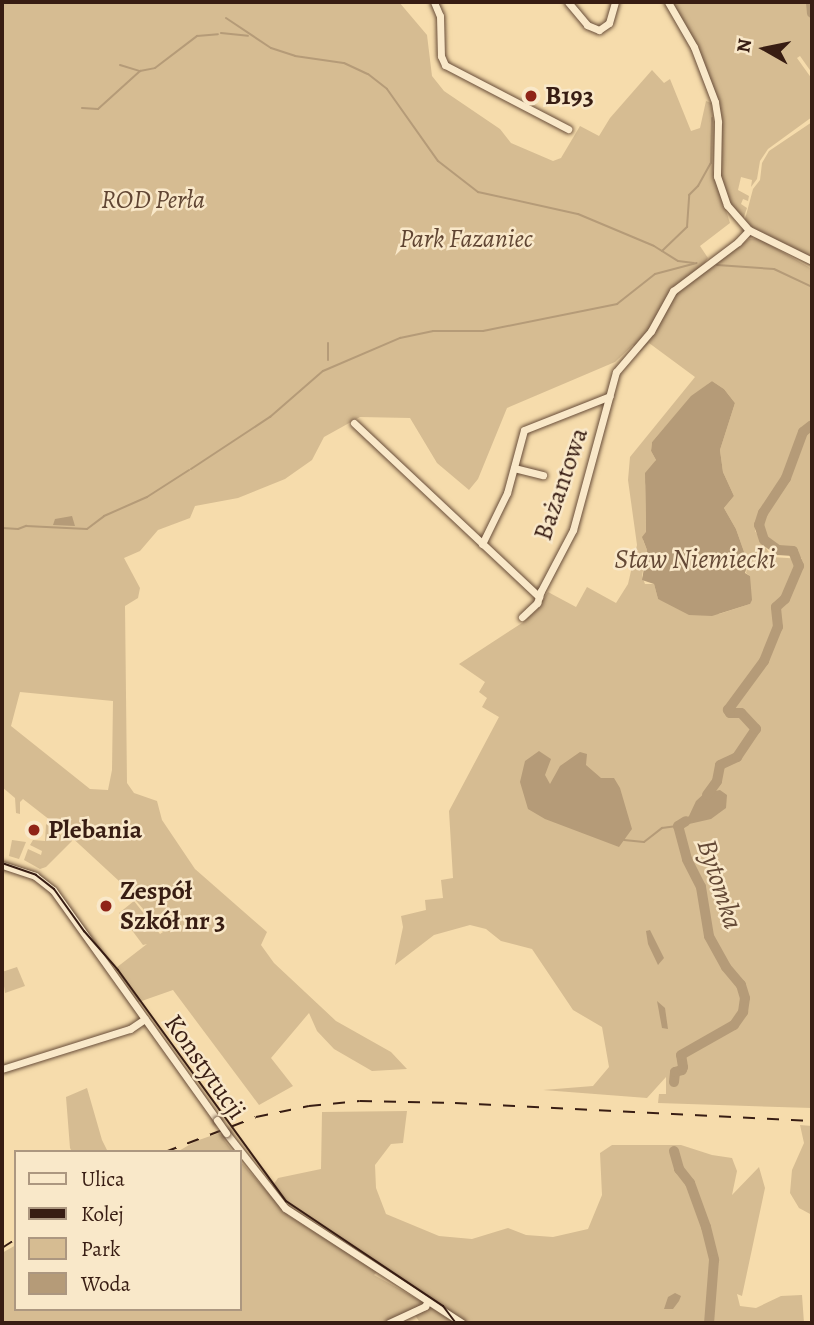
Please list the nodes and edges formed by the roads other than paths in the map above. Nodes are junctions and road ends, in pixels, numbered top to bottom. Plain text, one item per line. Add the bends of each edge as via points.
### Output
1 (434, 2) edge
2 (568, 2) edge
3 (615, 2) edge
4 (668, 2) edge
5 (568, 129) dead end
6 (749, 230) junction
7 (812, 261) edge
8 (610, 396) junction
9 (354, 423) dead end
10 (513, 468) junction
11 (543, 475) dead end
12 (482, 544) junction
13 (539, 597) junction
14 (522, 617) dead end
15 (2, 865) edge
16 (145, 1019) junction
17 (2, 1069) edge
18 (239, 1150) edge
19 (242, 1153) edge
20 (428, 1301) junction
21 (389, 1323) edge
22 (461, 1323) edge

1 - 5 street via 440,16 445,65
2 - 3 street via 587,25 599,30 609,23
4 - 6 street via 694,47 715,102 717,176 725,199
6 - 7 street
6 - 8 street, Bażantowa via 668,297 651,331 616,372
8 - 10 street, Bażantowa via 524,430
8 - 13 street, Bażantowa via 573,530
9 - 12 street
10 - 11 street
10 - 12 street, Bażantowa via 507,493
12 - 13 street
13 - 14 street, Bażantowa
15 - 16 street, Konstytucji via 35,876 53,890
16 - 17 street via 130,1029
16 - 18 street, Konstytucji, bridge
19 - 20 street, Konstytucji, bridge via 285,1208
20 - 21 street
20 - 22 street, Konstytucji

